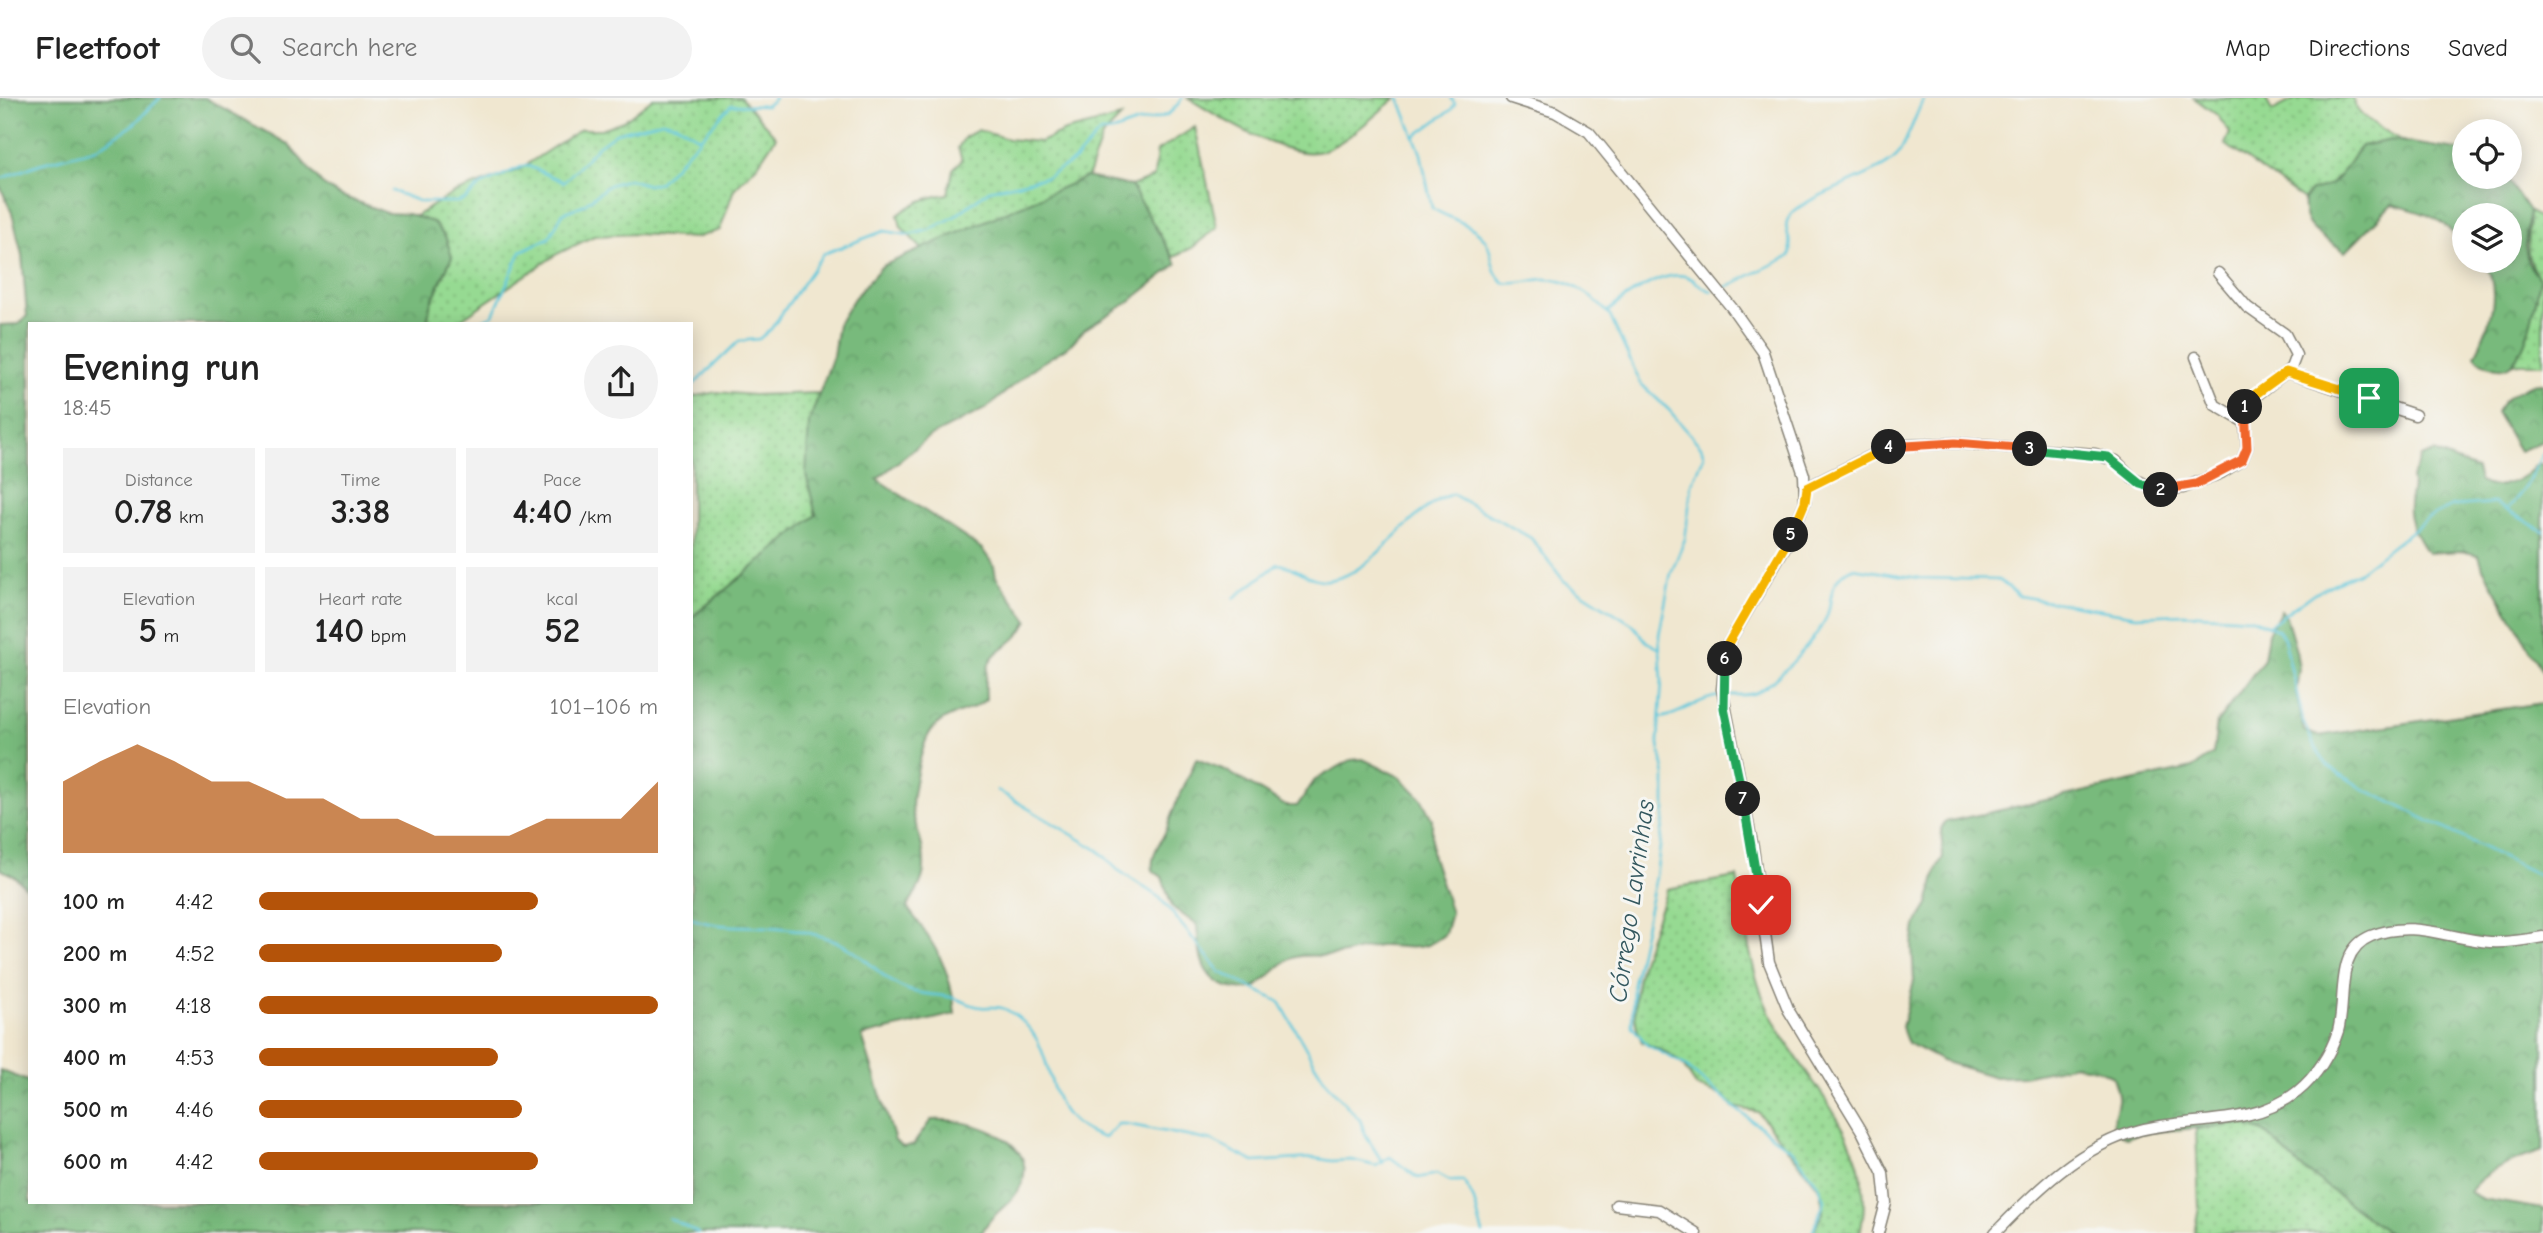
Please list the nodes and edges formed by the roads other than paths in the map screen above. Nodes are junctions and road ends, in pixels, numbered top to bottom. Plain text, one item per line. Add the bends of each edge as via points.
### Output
1 (1511, 98) edge
2 (2218, 273) dead end
3 (2196, 357) dead end
4 (2286, 372) junction
5 (2415, 415) dead end
6 (2244, 422) junction
7 (1807, 488) junction
8 (2543, 937) edge
9 (1616, 1205) dead end
10 (1696, 1233) edge
11 (1878, 1233) edge
12 (1995, 1233) edge

1 - 7 street via 1555,112 1590,132 1732,308 1763,352
2 - 4 street via 2246,307 2285,334 2296,359
3 - 6 street via 2215,405
4 - 5 street
4 - 6 street via 2247,403
6 - 7 street via 2247,448 2242,460 2196,484 2172,489 2141,484 2116,461 2095,454 1955,443 1890,446
7 - 11 street via 1788,542 1726,647 1722,689 1754,848 1769,962 1789,1011 1883,1173 1886,1203
8 - 12 street via 2490,942 2424,928 2369,936 2346,966 2338,1031 2328,1055 2299,1091 2268,1109 2120,1136 2058,1174
9 - 10 street via 1659,1209

